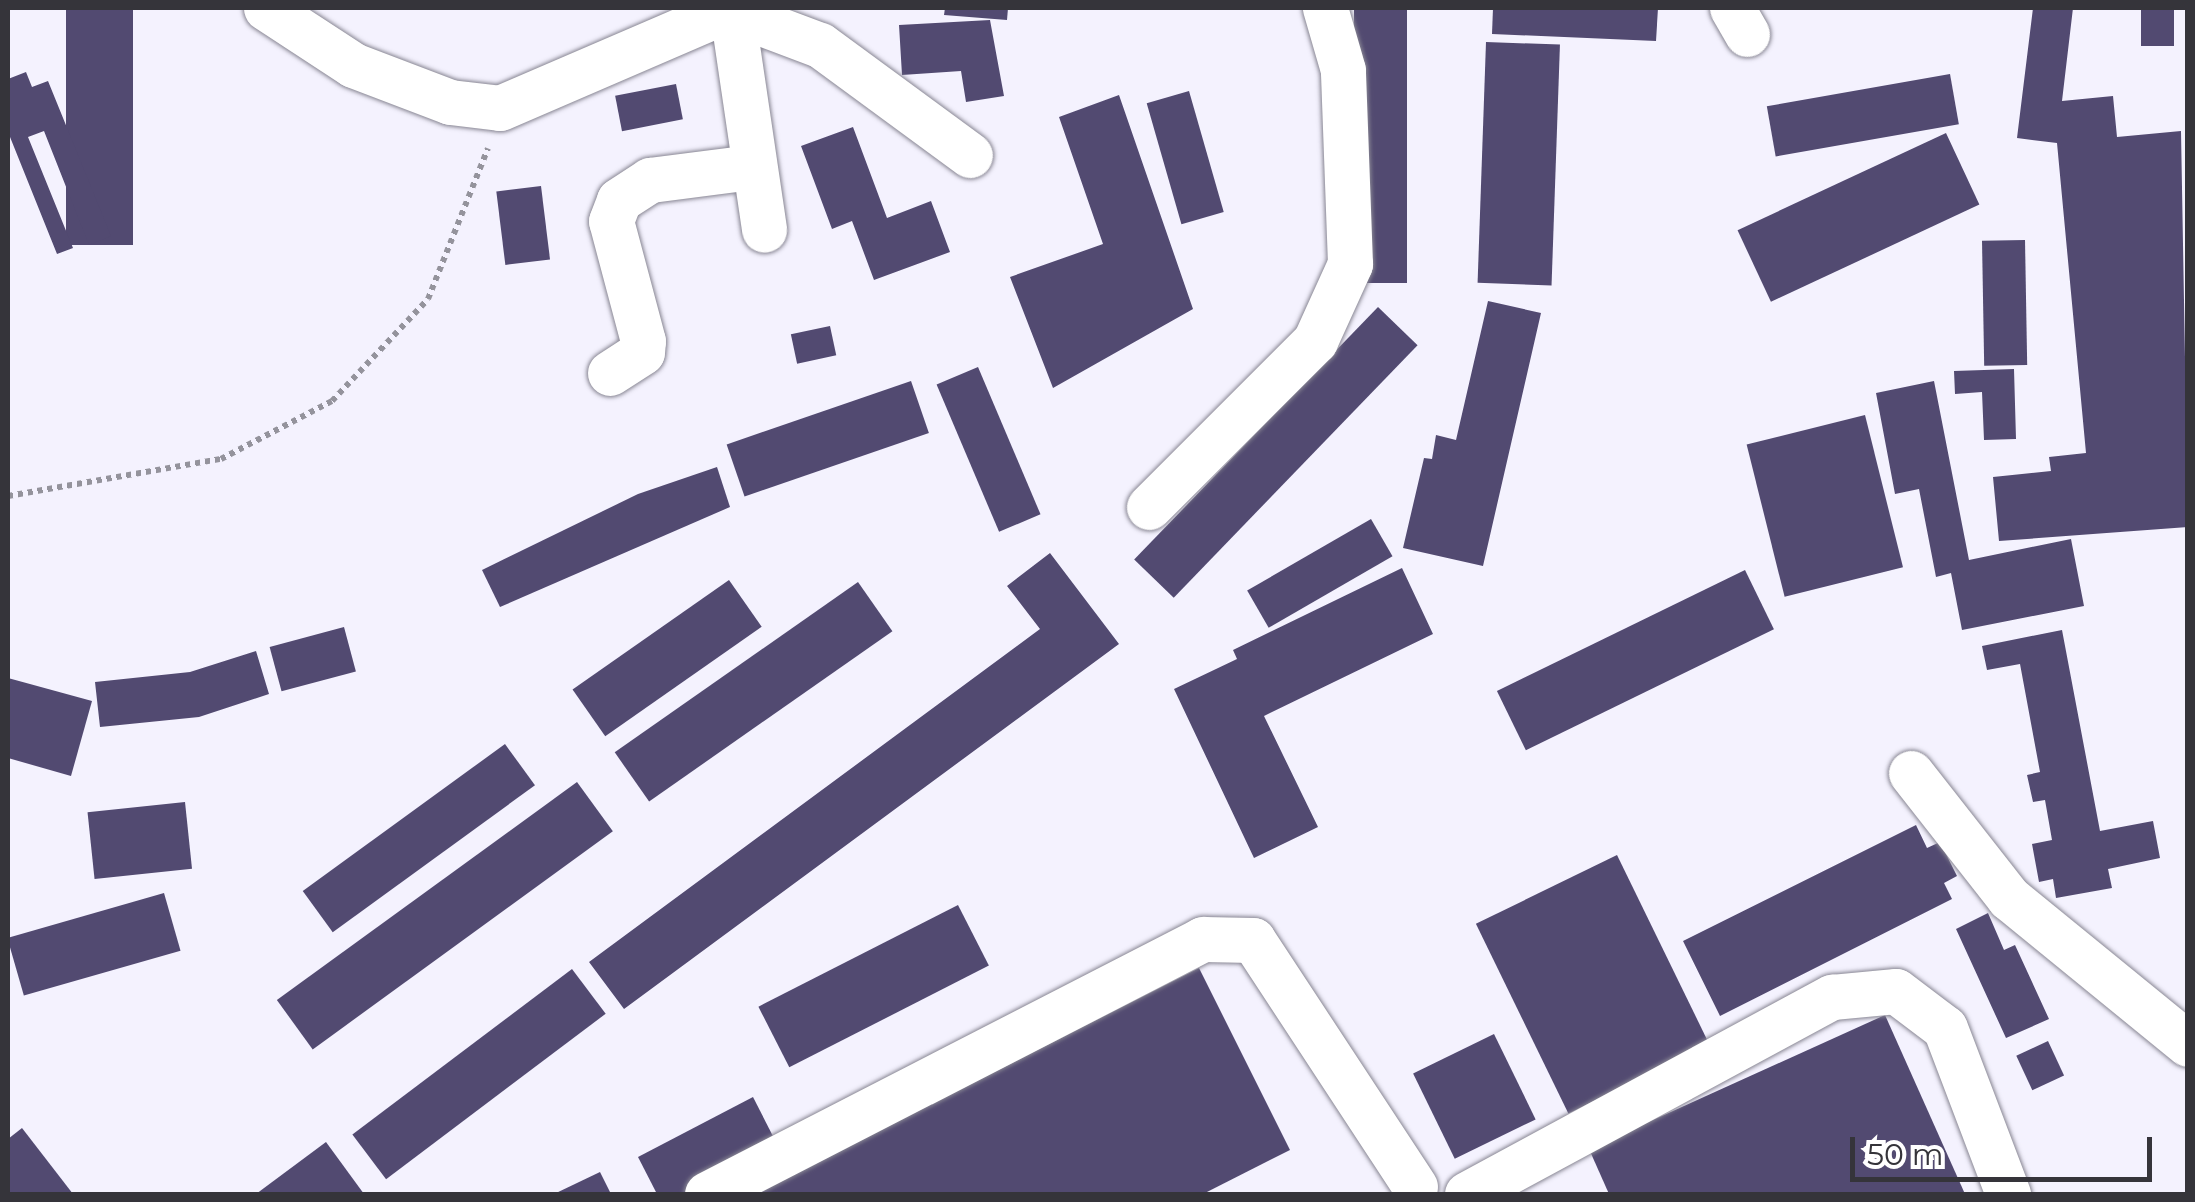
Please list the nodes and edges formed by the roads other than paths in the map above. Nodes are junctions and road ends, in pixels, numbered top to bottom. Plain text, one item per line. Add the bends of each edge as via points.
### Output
1 (266, 8) edge
2 (1325, 8) edge
3 (732, 10) edge
4 (970, 155) dead end
5 (752, 167) junction
6 (764, 230) dead end
7 (610, 372) dead end
8 (1150, 507) dead end
9 (1911, 772) dead end
10 (2188, 1044) edge
11 (1406, 1190) edge
12 (707, 1194) edge
13 (1464, 1194) edge
14 (2008, 1194) edge

1 - 3 street via 352,66 450,102 500,108
2 - 8 street via 1343,70 1350,264 1315,342
3 - 4 street via 820,45
3 - 5 street
5 - 6 street
5 - 7 street via 650,180 619,200 611,220 643,340 642,352
9 - 10 street via 2009,898
11 - 12 street via 1253,940 1203,939
11 - 13 street
13 - 14 street via 1832,998 1896,991 1945,1028

